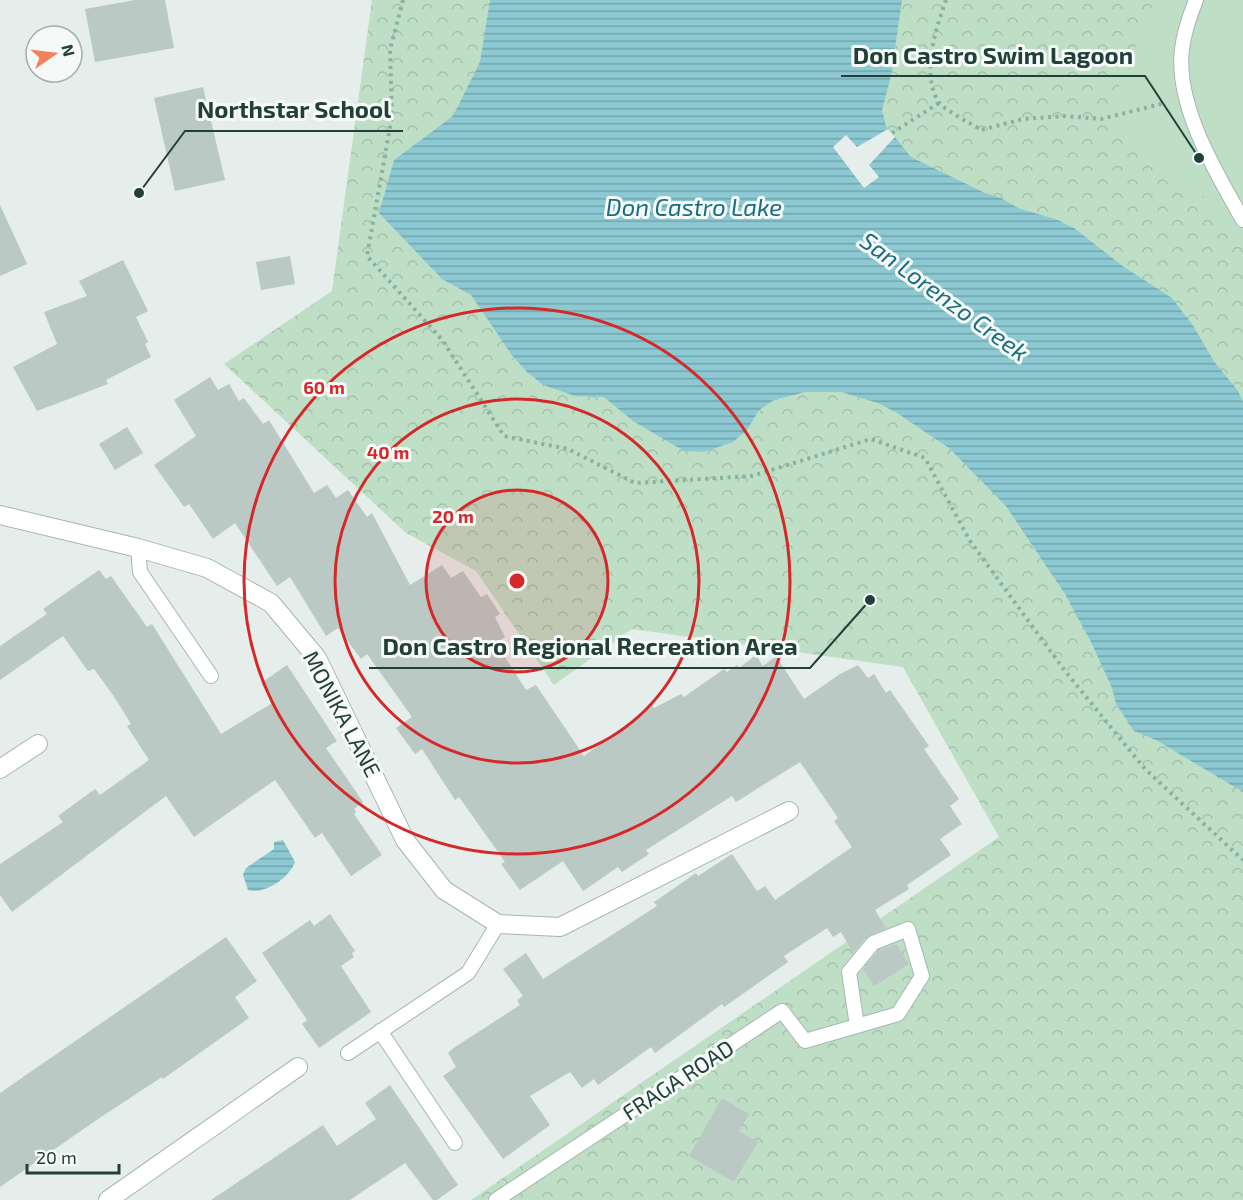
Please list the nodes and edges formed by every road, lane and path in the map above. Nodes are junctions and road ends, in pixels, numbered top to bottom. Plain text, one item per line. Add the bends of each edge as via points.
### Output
1 (403, 0) edge
2 (946, 0) edge
3 (1196, 0) edge
4 (1185, 91) junction
5 (939, 103) junction
6 (892, 133) dead end
7 (1243, 220) edge
8 (0, 515) edge
9 (138, 548) junction
10 (211, 676) dead end
11 (38, 744) dead end
12 (0, 770) edge
13 (789, 811) dead end
14 (1243, 860) edge
15 (498, 924) junction
16 (857, 1026) junction
17 (380, 1031) junction
18 (348, 1053) dead end
19 (298, 1067) dead end
20 (455, 1143) dead end
21 (112, 1199) edge
22 (496, 1200) edge

1 - 14 path via 390,50 392,116 367,256 443,341 504,436 568,449 635,483 752,476 870,439 925,458 970,542 1065,671 1145,769
2 - 5 path via 937,26 930,77
3 - 4 lane via 1182,50
4 - 5 path via 1134,113 1101,119 1023,119 981,130
4 - 7 lane via 1192,118
5 - 6 path
8 - 9 street, MONIKA LANE
9 - 10 lane via 140,572
9 - 15 street, MONIKA LANE via 207,568 271,603 317,658 405,840 444,890
11 - 12 street
13 - 15 street via 560,927
15 - 17 lane via 468,973
16 - 16 lane, FRAGA ROAD via 898,1014 922,976 908,929 873,943 849,972
16 - 22 lane, FRAGA ROAD via 805,1041 782,1011
17 - 18 lane
17 - 20 lane
19 - 21 street

